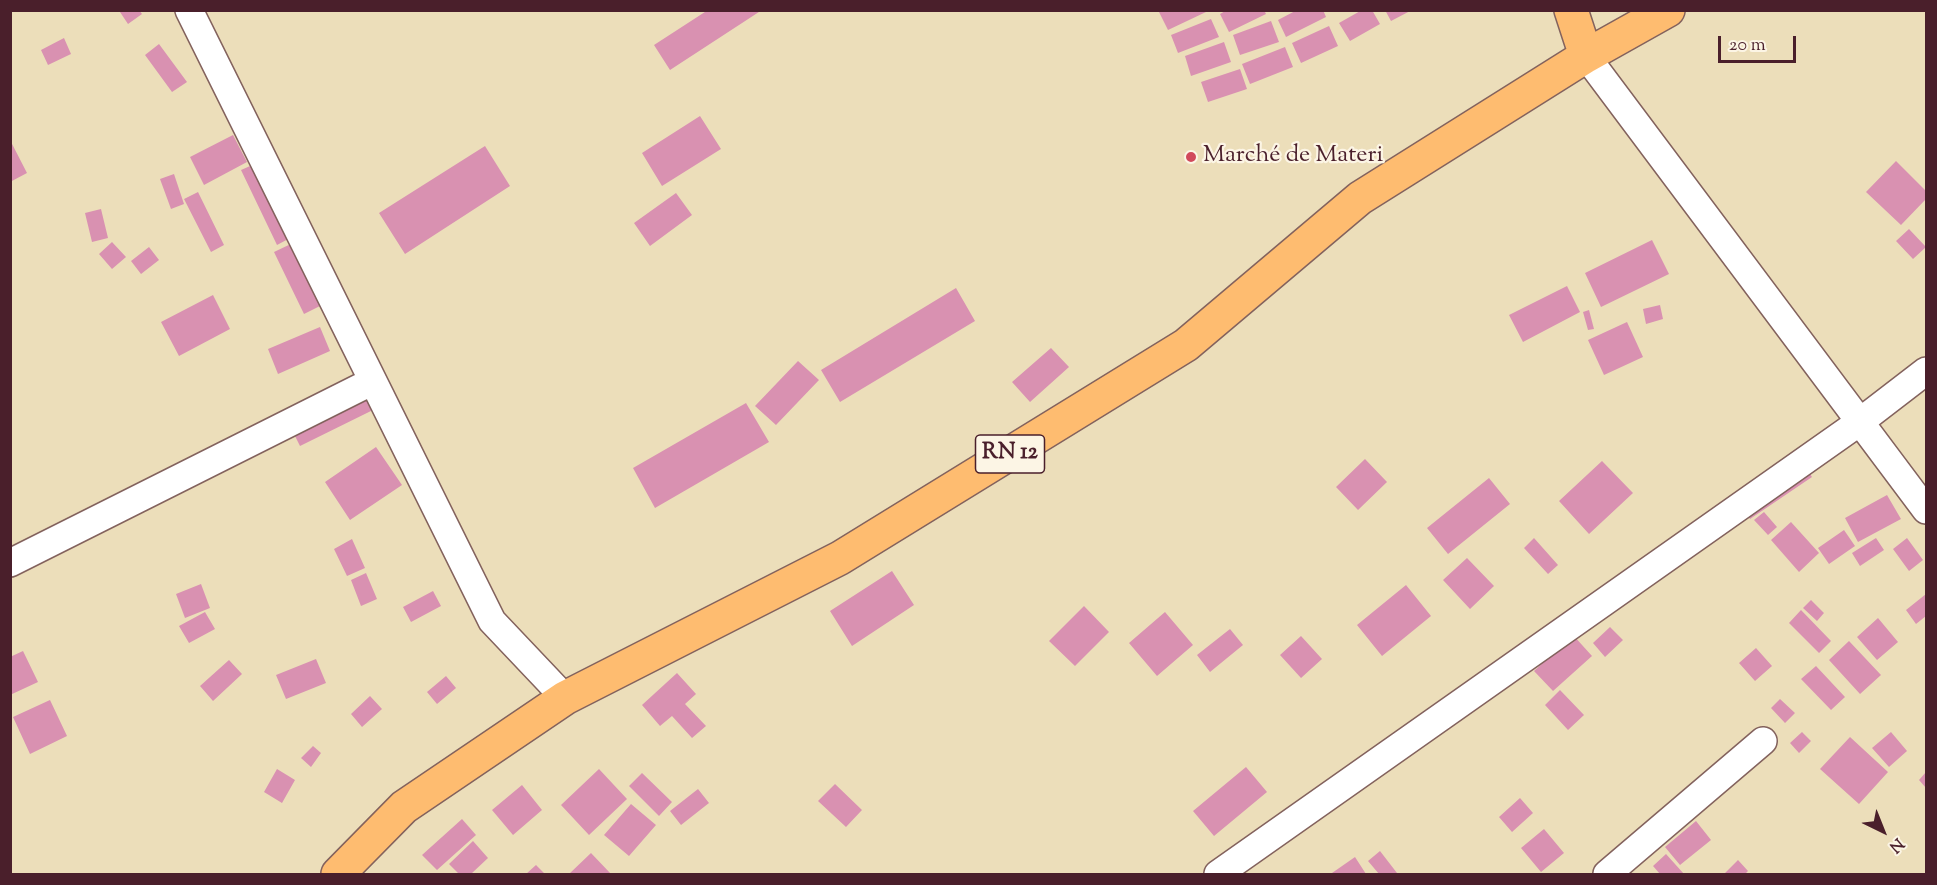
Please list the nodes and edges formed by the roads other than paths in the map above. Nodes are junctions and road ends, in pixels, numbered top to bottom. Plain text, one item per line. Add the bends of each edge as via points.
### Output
1 (189, 10) edge
2 (1570, 10) edge
3 (1668, 10) edge
4 (1586, 56) junction
5 (1926, 371) edge
6 (373, 381) junction
7 (1861, 421) junction
8 (1926, 510) edge
9 (10, 563) edge
10 (565, 698) junction
11 (1763, 741) dead end
12 (338, 874) edge
13 (1218, 874) edge
14 (1607, 874) edge

1 - 6 street
2 - 4 main road
3 - 4 main road, RN 12
4 - 7 street
4 - 10 main road, RN 12 via 1360,198 1186,345 840,558
5 - 7 street
6 - 9 street
6 - 10 street via 492,621
7 - 8 street
7 - 13 street
10 - 12 main road, RN 12 via 404,807
11 - 14 street

